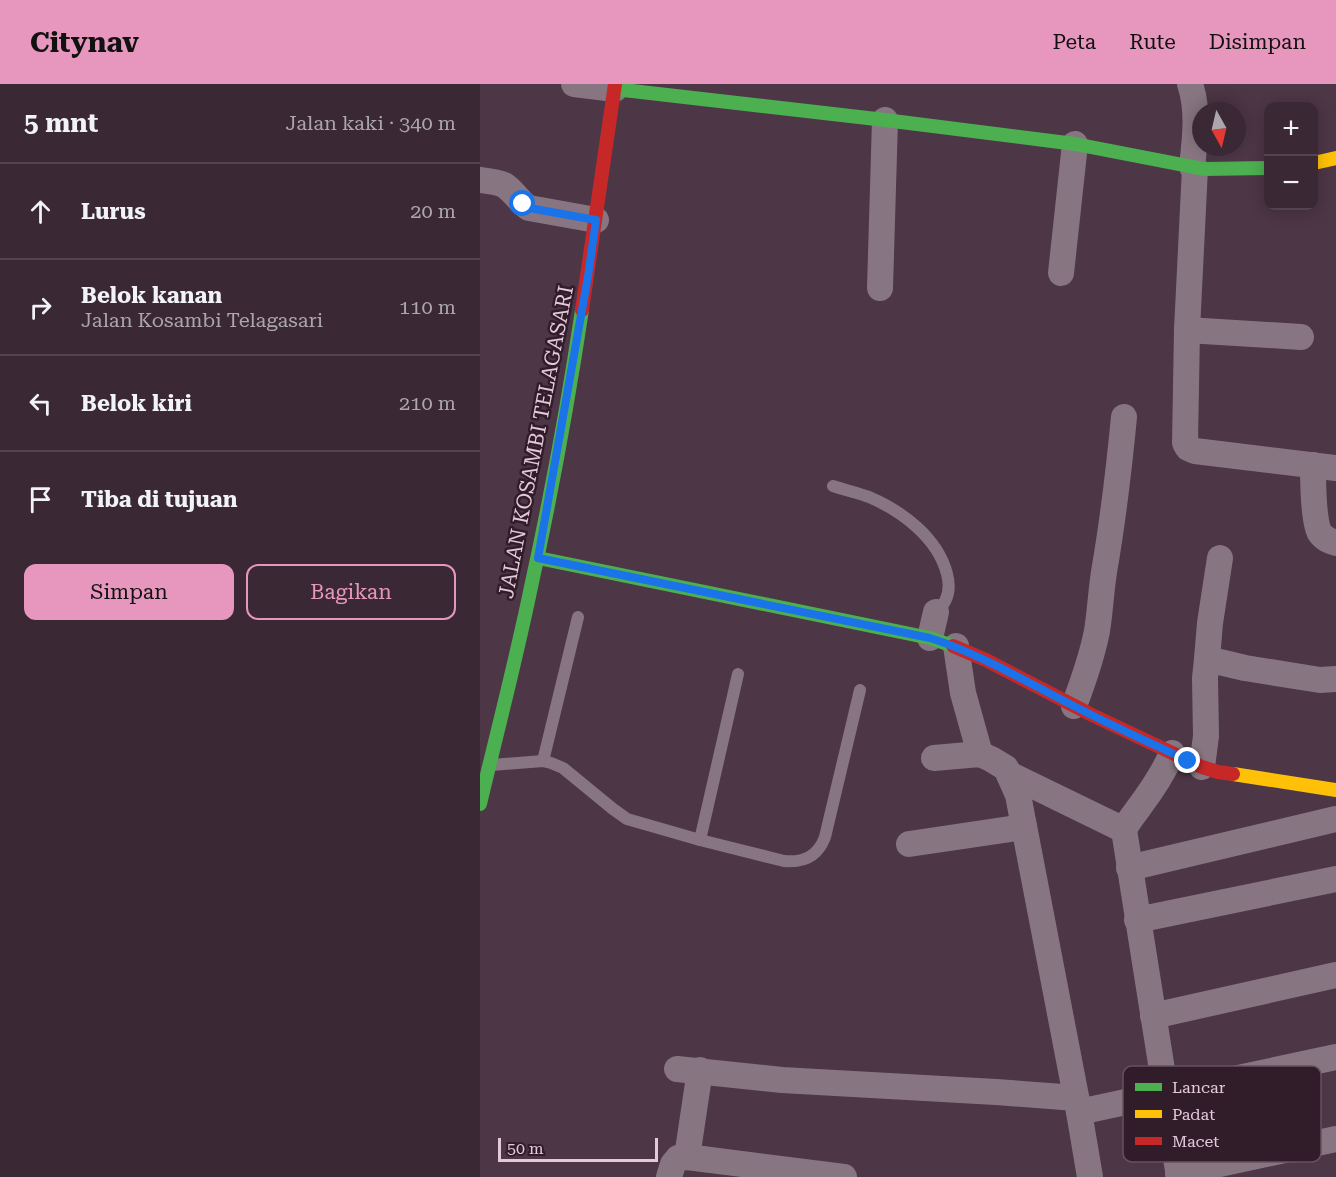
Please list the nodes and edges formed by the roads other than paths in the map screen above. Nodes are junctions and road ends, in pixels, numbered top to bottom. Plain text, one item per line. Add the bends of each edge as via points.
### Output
1 (574, 84) edge
2 (1191, 84) edge
3 (615, 86) edge
4 (885, 120) junction
5 (1074, 144) junction
6 (1336, 158) edge
7 (1318, 162) edge
8 (1194, 167) junction
9 (1264, 168) edge
10 (480, 180) edge
11 (596, 220) junction
12 (1061, 273) dead end
13 (880, 288) dead end
14 (1187, 330) junction
15 (1301, 337) dead end
16 (1124, 417) dead end
17 (1325, 466) edge
18 (833, 486) dead end
19 (1336, 543) edge
20 (538, 558) junction
21 (1220, 558) dead end
22 (936, 612) joint
23 (578, 617) dead end
24 (930, 638) junction
25 (956, 646) junction
26 (1207, 659) junction
27 (738, 674) dead end
28 (1336, 680) edge
29 (860, 690) dead end
30 (1074, 706) junction
31 (1172, 753) junction
32 (980, 754) junction
33 (934, 758) dead end
34 (543, 761) junction
35 (489, 765) junction
36 (1202, 767) junction
37 (1009, 774) junction
38 (1336, 790) edge
39 (480, 804) edge
40 (1336, 819) edge
41 (1024, 827) junction
42 (1124, 830) junction
43 (700, 840) junction
44 (909, 844) dead end
45 (1129, 868) junction
46 (1336, 879) edge
47 (1137, 920) junction
48 (1336, 975) edge
49 (1153, 1016) junction
50 (1336, 1057) edge
51 (1161, 1066) edge
52 (1296, 1066) edge
53 (1123, 1100) edge
54 (1077, 1105) junction
55 (1336, 1139) edge
56 (1321, 1142) edge
57 (687, 1157) junction
58 (1235, 1162) edge
59 (1178, 1175) edge
60 (669, 1177) edge
61 (844, 1177) edge
62 (1090, 1177) edge

1 - 3 street
2 - 8 street via 1196,129
3 - 4 street
3 - 11 street, JALAN KOSAMBI TELAGASARI
4 - 5 street
4 - 13 street
5 - 8 street
5 - 12 street
6 - 7 street
8 - 9 street
8 - 14 street
10 - 11 street via 504,185 529,208
11 - 20 street, JALAN KOSAMBI TELAGASARI
14 - 15 street
14 - 17 street via 1188,448
16 - 30 street via 1102,600 1085,677
17 - 19 street via 1315,510 1317,531
18 - 22 lane via 869,497 925,534 945,564 950,584 946,600
20 - 24 street
20 - 35 street, JALAN KOSAMBI TELAGASARI
21 - 26 street
22 - 24 street
23 - 34 lane
24 - 25 street
25 - 30 street
25 - 32 street via 963,693
26 - 28 street
26 - 36 street
27 - 43 lane
29 - 43 lane via 825,837 816,852 803,861 784,861
30 - 31 street
31 - 36 street
31 - 42 street
32 - 33 street
32 - 37 street via 1001,763
34 - 35 lane
34 - 43 lane via 563,768 627,819
35 - 39 street, JALAN KOSAMBI TELAGASARI
36 - 38 street
37 - 41 street
37 - 42 street
40 - 45 street
41 - 44 street
41 - 54 street
42 - 45 street
45 - 47 street
46 - 47 street
47 - 49 street
48 - 49 street
49 - 51 street
50 - 52 street
53 - 54 street
54 - 57 street via 986,1091 782,1080 689,1069
54 - 62 street
55 - 56 street
57 - 60 street via 678,1158
57 - 61 street
58 - 59 street

